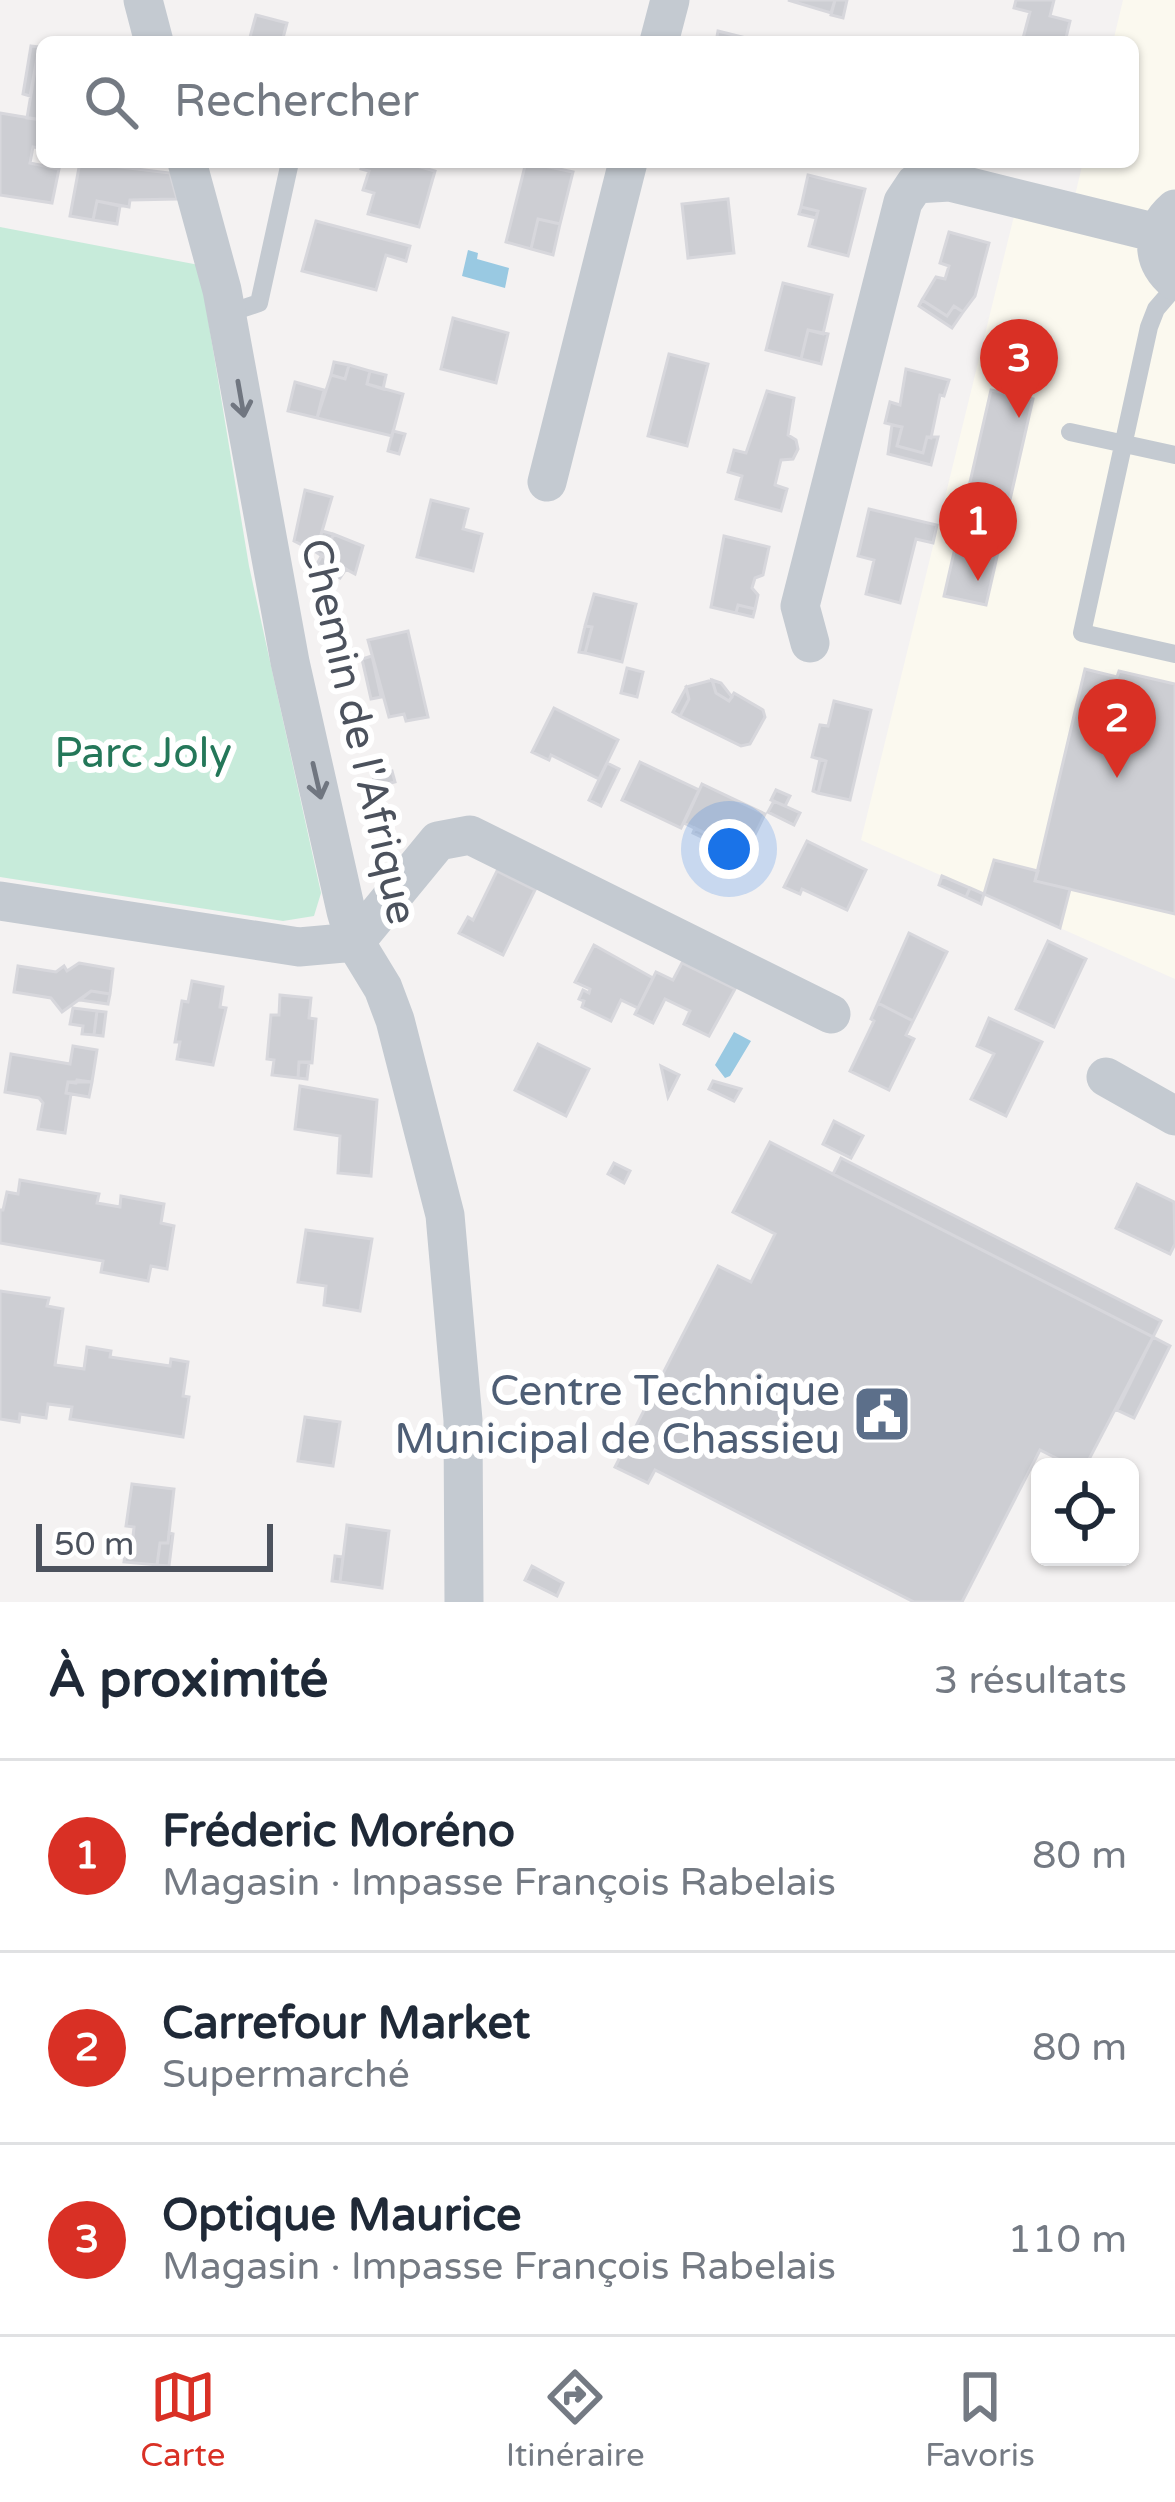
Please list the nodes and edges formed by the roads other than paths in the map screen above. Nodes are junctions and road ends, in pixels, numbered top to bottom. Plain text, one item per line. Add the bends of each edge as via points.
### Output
1 (143, 0) edge
2 (670, 0) edge
3 (152, 36) edge
4 (661, 36) edge
5 (189, 168) edge
6 (289, 168) edge
7 (626, 168) edge
8 (1166, 221) edge
9 (1175, 284) edge
10 (226, 314) junction
11 (1070, 431) dead end
12 (1121, 444) junction
13 (1175, 455) edge
14 (547, 482) dead end
15 (810, 643) dead end
16 (1175, 654) edge
17 (0, 901) edge
18 (355, 942) junction
19 (831, 1013) dead end
20 (1106, 1077) dead end
21 (1175, 1116) edge
22 (464, 1602) edge

1 - 3 street
2 - 4 street
5 - 10 street, Chemin de l'Afrique
6 - 10 lane via 259,303
7 - 14 street
8 - 9 street via 1159,262
8 - 15 street via 950,182 915,184 903,202 800,606
9 - 12 lane via 1149,327
10 -> 18 street, Chemin de l'Afrique via 290,662
11 - 12 lane
12 - 13 lane
12 - 16 lane via 1082,633
17 - 18 street via 299,947
18 - 19 street via 438,841 470,835
18 - 22 street, Chemin de l'Afrique via 395,1020 445,1215 463,1420
20 - 21 street

